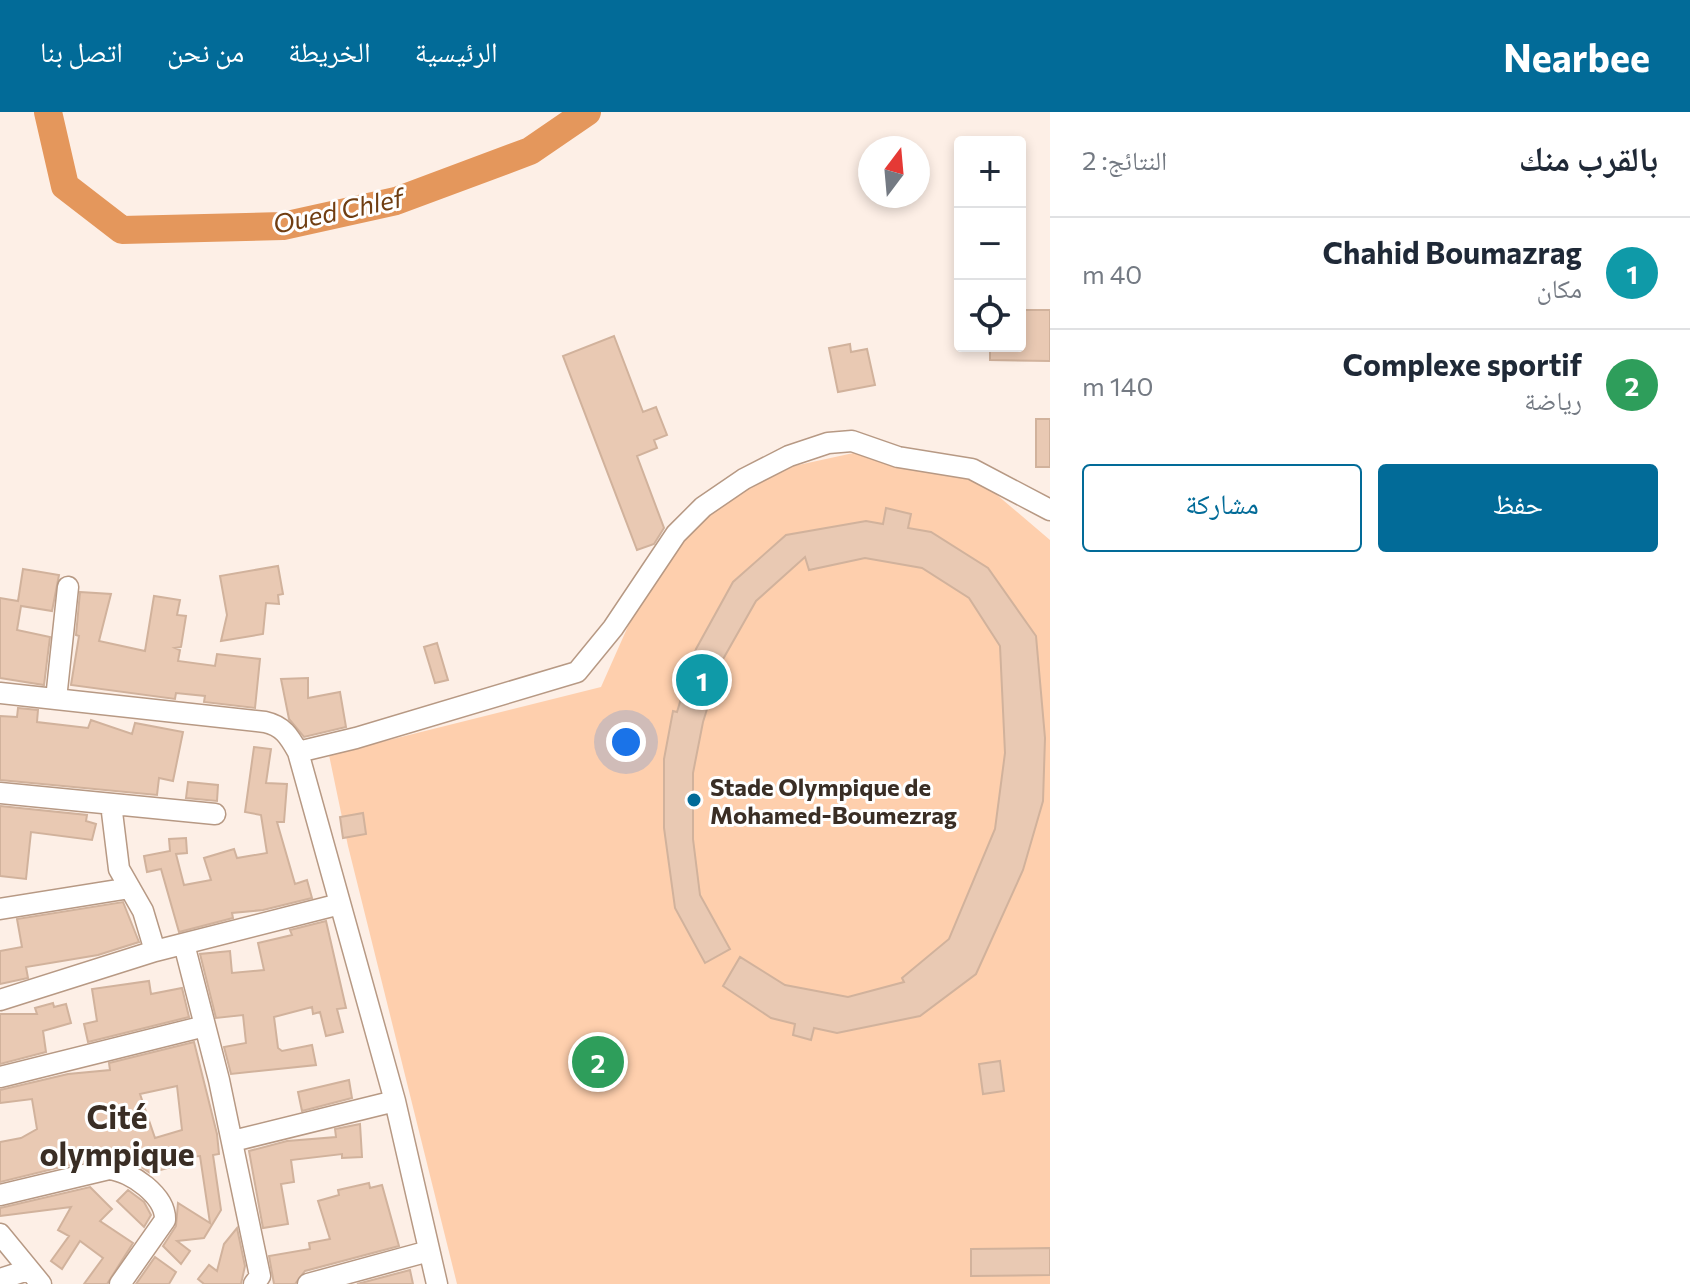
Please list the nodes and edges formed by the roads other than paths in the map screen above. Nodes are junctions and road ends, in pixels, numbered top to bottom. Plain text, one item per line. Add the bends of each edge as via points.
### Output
1 (1050, 510) edge
2 (68, 587) dead end
3 (0, 693) edge
4 (56, 699) junction
5 (298, 752) junction
6 (0, 793) edge
7 (111, 804) junction
8 (215, 814) dead end
9 (130, 888) junction
10 (340, 904) junction
11 (0, 909) edge
12 (184, 944) junction
13 (155, 951) junction
14 (0, 1000) edge
15 (205, 1026) junction
16 (0, 1077) edge
17 (395, 1101) junction
18 (233, 1141) junction
19 (0, 1195) edge
20 (0, 1234) edge
21 (429, 1251) junction
22 (34, 1277) edge
23 (0, 1279) edge
24 (262, 1281) edge
25 (120, 1284) edge
26 (308, 1284) edge
27 (437, 1284) edge

1 - 5 street via 972,469 898,457 852,441 828,443 789,456 703,507 676,534 577,672
2 - 4 street
3 - 4 street
4 - 5 street via 265,722 284,730
5 - 10 street
6 - 7 street
7 - 8 street
7 - 9 street via 115,856
9 - 11 street
9 - 13 street
10 - 12 street
10 - 17 street
12 - 13 street
12 - 15 street
13 - 14 street
15 - 16 street
15 - 18 street
17 - 18 street
17 - 21 street
18 - 24 street
19 - 25 street via 109,1169 138,1181 162,1205 165,1220
20 - 22 street
21 - 26 street
21 - 27 street
22 - 23 street

